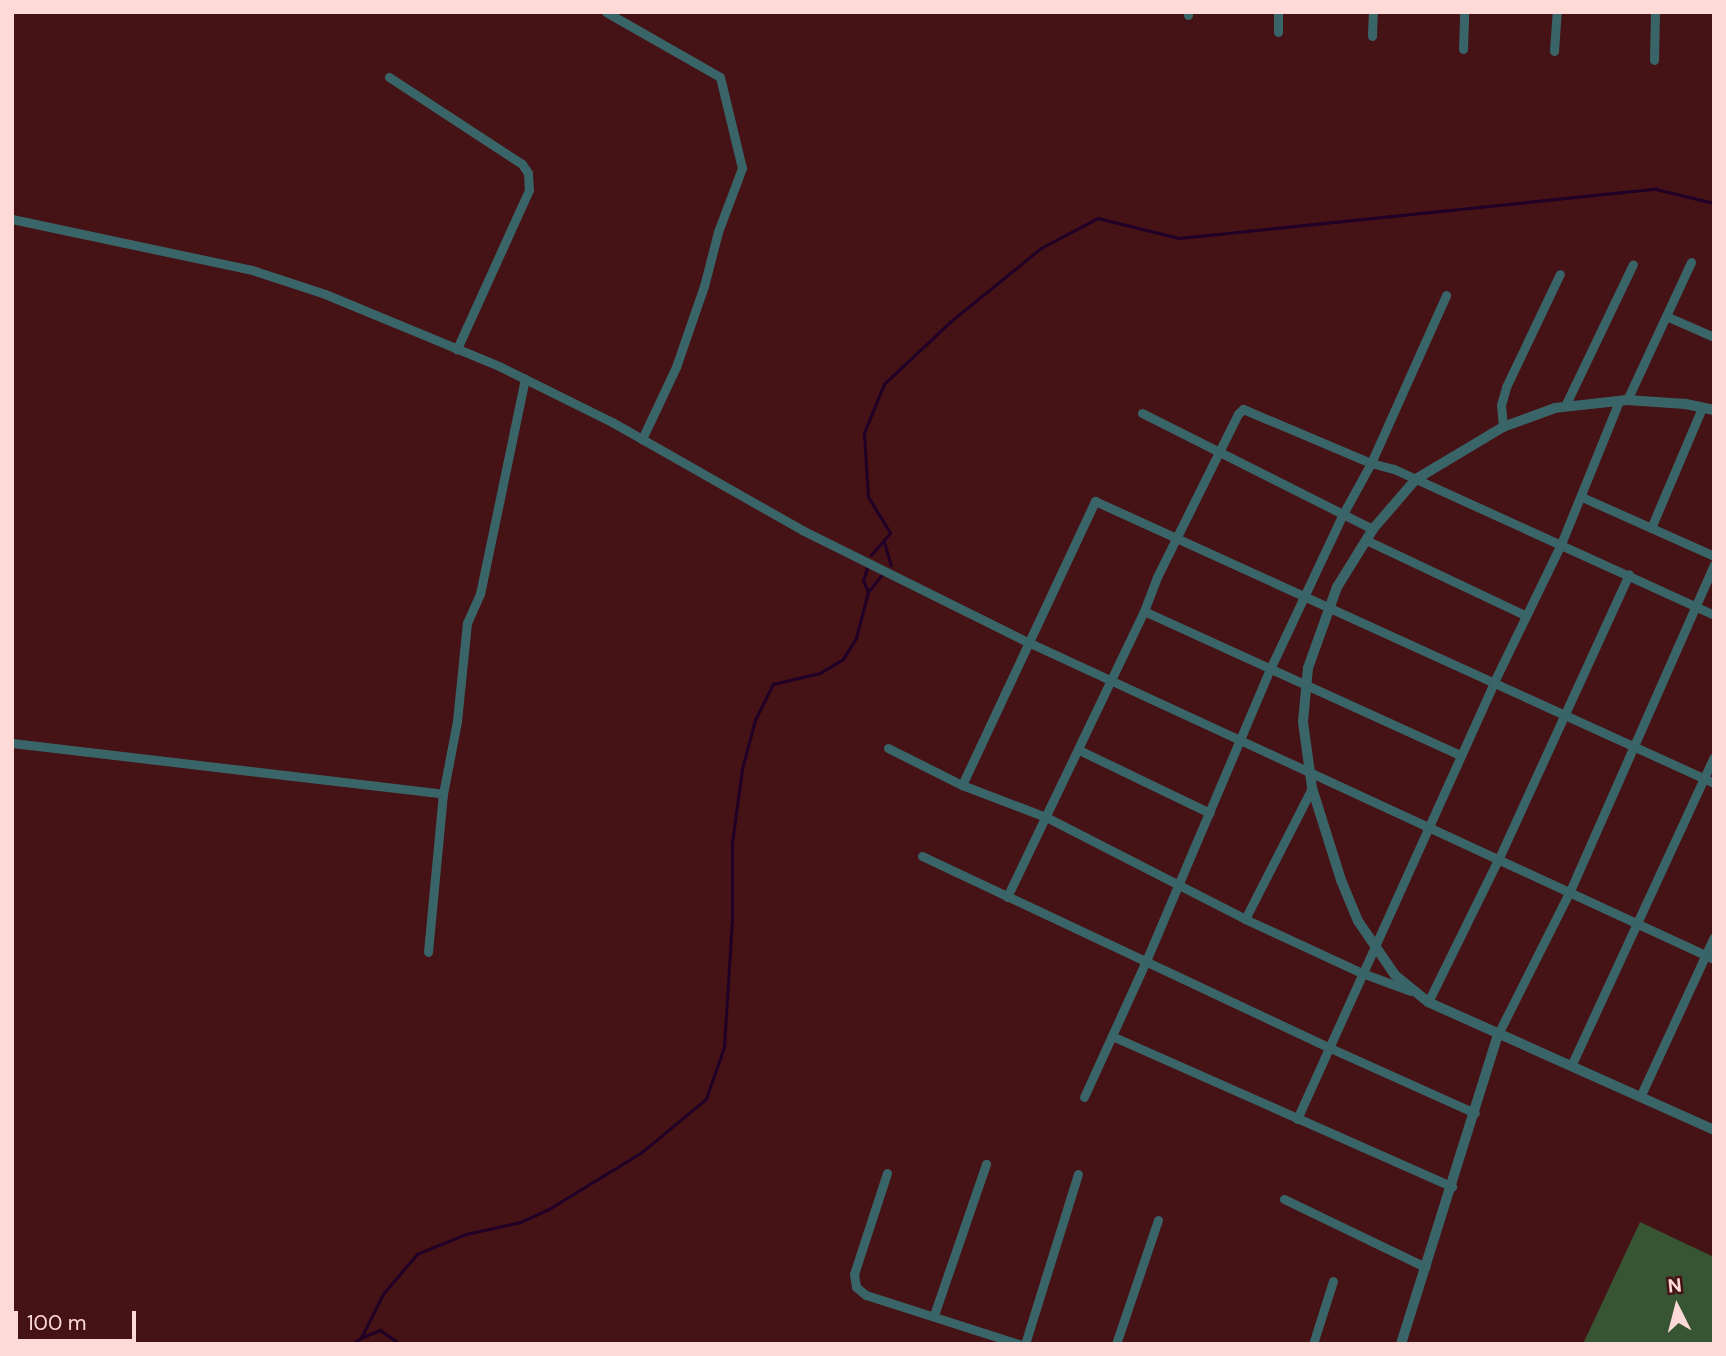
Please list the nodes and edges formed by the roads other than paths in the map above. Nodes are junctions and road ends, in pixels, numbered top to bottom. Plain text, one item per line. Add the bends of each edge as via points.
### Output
1 (606, 12) edge
2 (1278, 12) edge
3 (1373, 12) edge
4 (1464, 12) edge
5 (1557, 12) edge
6 (1656, 12) edge
7 (1278, 33) dead end
8 (1372, 36) dead end
9 (1464, 49) dead end
10 (1555, 51) dead end
11 (1654, 60) dead end
12 (389, 77) dead end
13 (12, 219) edge
14 (1691, 262) dead end
15 (1633, 264) dead end
16 (1560, 274) dead end
17 (1446, 295) dead end
18 (1667, 316) junction
19 (1714, 337) edge
20 (457, 349) junction
21 (525, 379) junction
22 (1623, 400) junction
23 (1565, 406) junction
24 (1708, 409) edge
25 (1142, 413) dead end
26 (1503, 427) junction
27 (642, 439) junction
28 (1220, 453) junction
29 (1371, 463) junction
30 (1416, 479) junction
31 (1582, 497) junction
32 (1343, 514) junction
33 (1651, 528) junction
34 (1373, 529) junction
35 (1176, 538) junction
36 (1366, 540) junction
37 (1561, 544) junction
38 (1714, 556) edge
39 (1714, 564) edge
40 (1629, 574) junction
41 (1303, 597) junction
42 (1330, 607) junction
43 (1695, 607) junction
44 (1144, 611) junction
45 (1525, 615) junction
46 (1714, 615) edge
47 (1030, 643) junction
48 (1270, 669) junction
49 (1108, 681) junction
50 (1493, 684) junction
51 (1306, 686) junction
52 (1565, 713) junction
53 (1241, 741) junction
54 (12, 743) edge
55 (1635, 747) junction
56 (888, 748) dead end
57 (1079, 750) junction
58 (1460, 755) junction
59 (1714, 757) edge
60 (1308, 772) junction
61 (1704, 778) junction
62 (1714, 783) edge
63 (962, 786) junction
64 (1312, 788) junction
65 (443, 794) junction
66 (1210, 813) junction
67 (1046, 817) junction
68 (1429, 827) junction
69 (922, 856) dead end
70 (1499, 858) junction
71 (1178, 886) junction
72 (1570, 891) junction
73 (1007, 897) junction
74 (1245, 919) junction
75 (1637, 925) junction
76 (1714, 937) edge
77 (1373, 946) junction
78 (428, 952) dead end
79 (1710, 958) edge
80 (1146, 961) junction
81 (1362, 973) junction
82 (1412, 991) junction
83 (1429, 1002) junction
84 (1498, 1034) junction
85 (1112, 1036) junction
86 (1328, 1047) junction
87 (1571, 1066) junction
88 (1084, 1097) dead end
89 (1640, 1097) junction
90 (1475, 1113) junction
91 (1297, 1119) junction
92 (1714, 1130) edge
93 (986, 1164) dead end
94 (887, 1173) dead end
95 (1078, 1174) dead end
96 (1452, 1186) junction
97 (1284, 1199) dead end
98 (1158, 1220) dead end
99 (1425, 1267) junction
100 (1333, 1281) dead end
101 (934, 1315) junction
102 (1019, 1344) edge
103 (1025, 1344) edge
104 (1116, 1344) edge
105 (1313, 1344) edge
106 (1401, 1344) edge

1 - 27 street via 720,77 742,168 676,367
2 - 7 street
3 - 8 street
4 - 9 street
5 - 10 street
6 - 11 street
12 - 20 street via 522,164 528,173 529,190
13 - 20 street via 252,270 325,294
14 - 18 street
15 - 23 street
16 - 26 street via 1506,387 1501,405
17 - 29 street
18 - 19 street
18 - 22 street
20 - 21 street
21 - 27 street
21 - 65 street via 480,594 467,624 457,721
22 - 23 street
22 - 24 street
22 - 31 street
23 - 26 street
24 - 33 street
25 - 28 street
26 - 30 street
27 - 47 street via 803,530
28 - 29 street via 1243,409
28 - 32 street
28 - 35 street
29 - 30 street
29 - 32 street
30 - 34 street
30 - 37 street
31 - 33 street
31 - 37 street
32 - 34 street
32 - 41 street
33 - 38 street
34 - 36 street
35 - 41 street
35 - 44 street
35 - 47 street via 1095,501
36 - 42 street
36 - 45 street
37 - 40 street
37 - 45 street
39 - 43 street
40 - 43 street
40 - 52 street
41 - 42 street
41 - 48 street
42 - 50 street
42 - 51 street
43 - 46 street
43 - 55 street
44 - 48 street
44 - 49 street
45 - 50 street
47 - 49 street
47 - 63 street
48 - 51 street
48 - 53 street
49 - 53 street
49 - 57 street
50 - 52 street
50 - 58 street
51 - 58 street
51 - 60 street via 1303,722
52 - 55 street
52 - 70 street
53 - 60 street
53 - 66 street
54 - 65 street
55 - 61 street
55 - 72 street
56 - 63 street
57 - 66 street
57 - 67 street
58 - 68 street
59 - 61 street
60 - 64 street
60 - 68 street
61 - 62 street
61 - 75 street
63 - 67 street
64 - 74 street
64 - 77 street via 1340,880
65 - 78 street
66 - 71 street
67 - 71 street
67 - 73 street
68 - 70 street
68 - 77 street
69 - 73 street
70 - 72 street
70 - 83 street
71 - 74 street
71 - 80 street
72 - 75 street
72 - 84 street
73 - 80 street
74 - 81 street
75 - 79 street
75 - 87 street
76 - 79 street
77 - 81 street
77 - 82 street
79 - 89 street
80 - 85 street
80 - 86 street
81 - 82 street
81 - 86 street
82 - 83 street
83 - 84 street
84 - 87 street
84 - 90 street
85 - 88 street
85 - 91 street
86 - 90 street
86 - 91 street
87 - 89 street
89 - 92 street
90 - 96 street
91 - 96 street
93 - 101 street
94 - 101 street via 854,1281 866,1295
95 - 103 street
96 - 99 street
97 - 99 street
98 - 104 street
99 - 106 street
100 - 105 street
101 - 102 street

